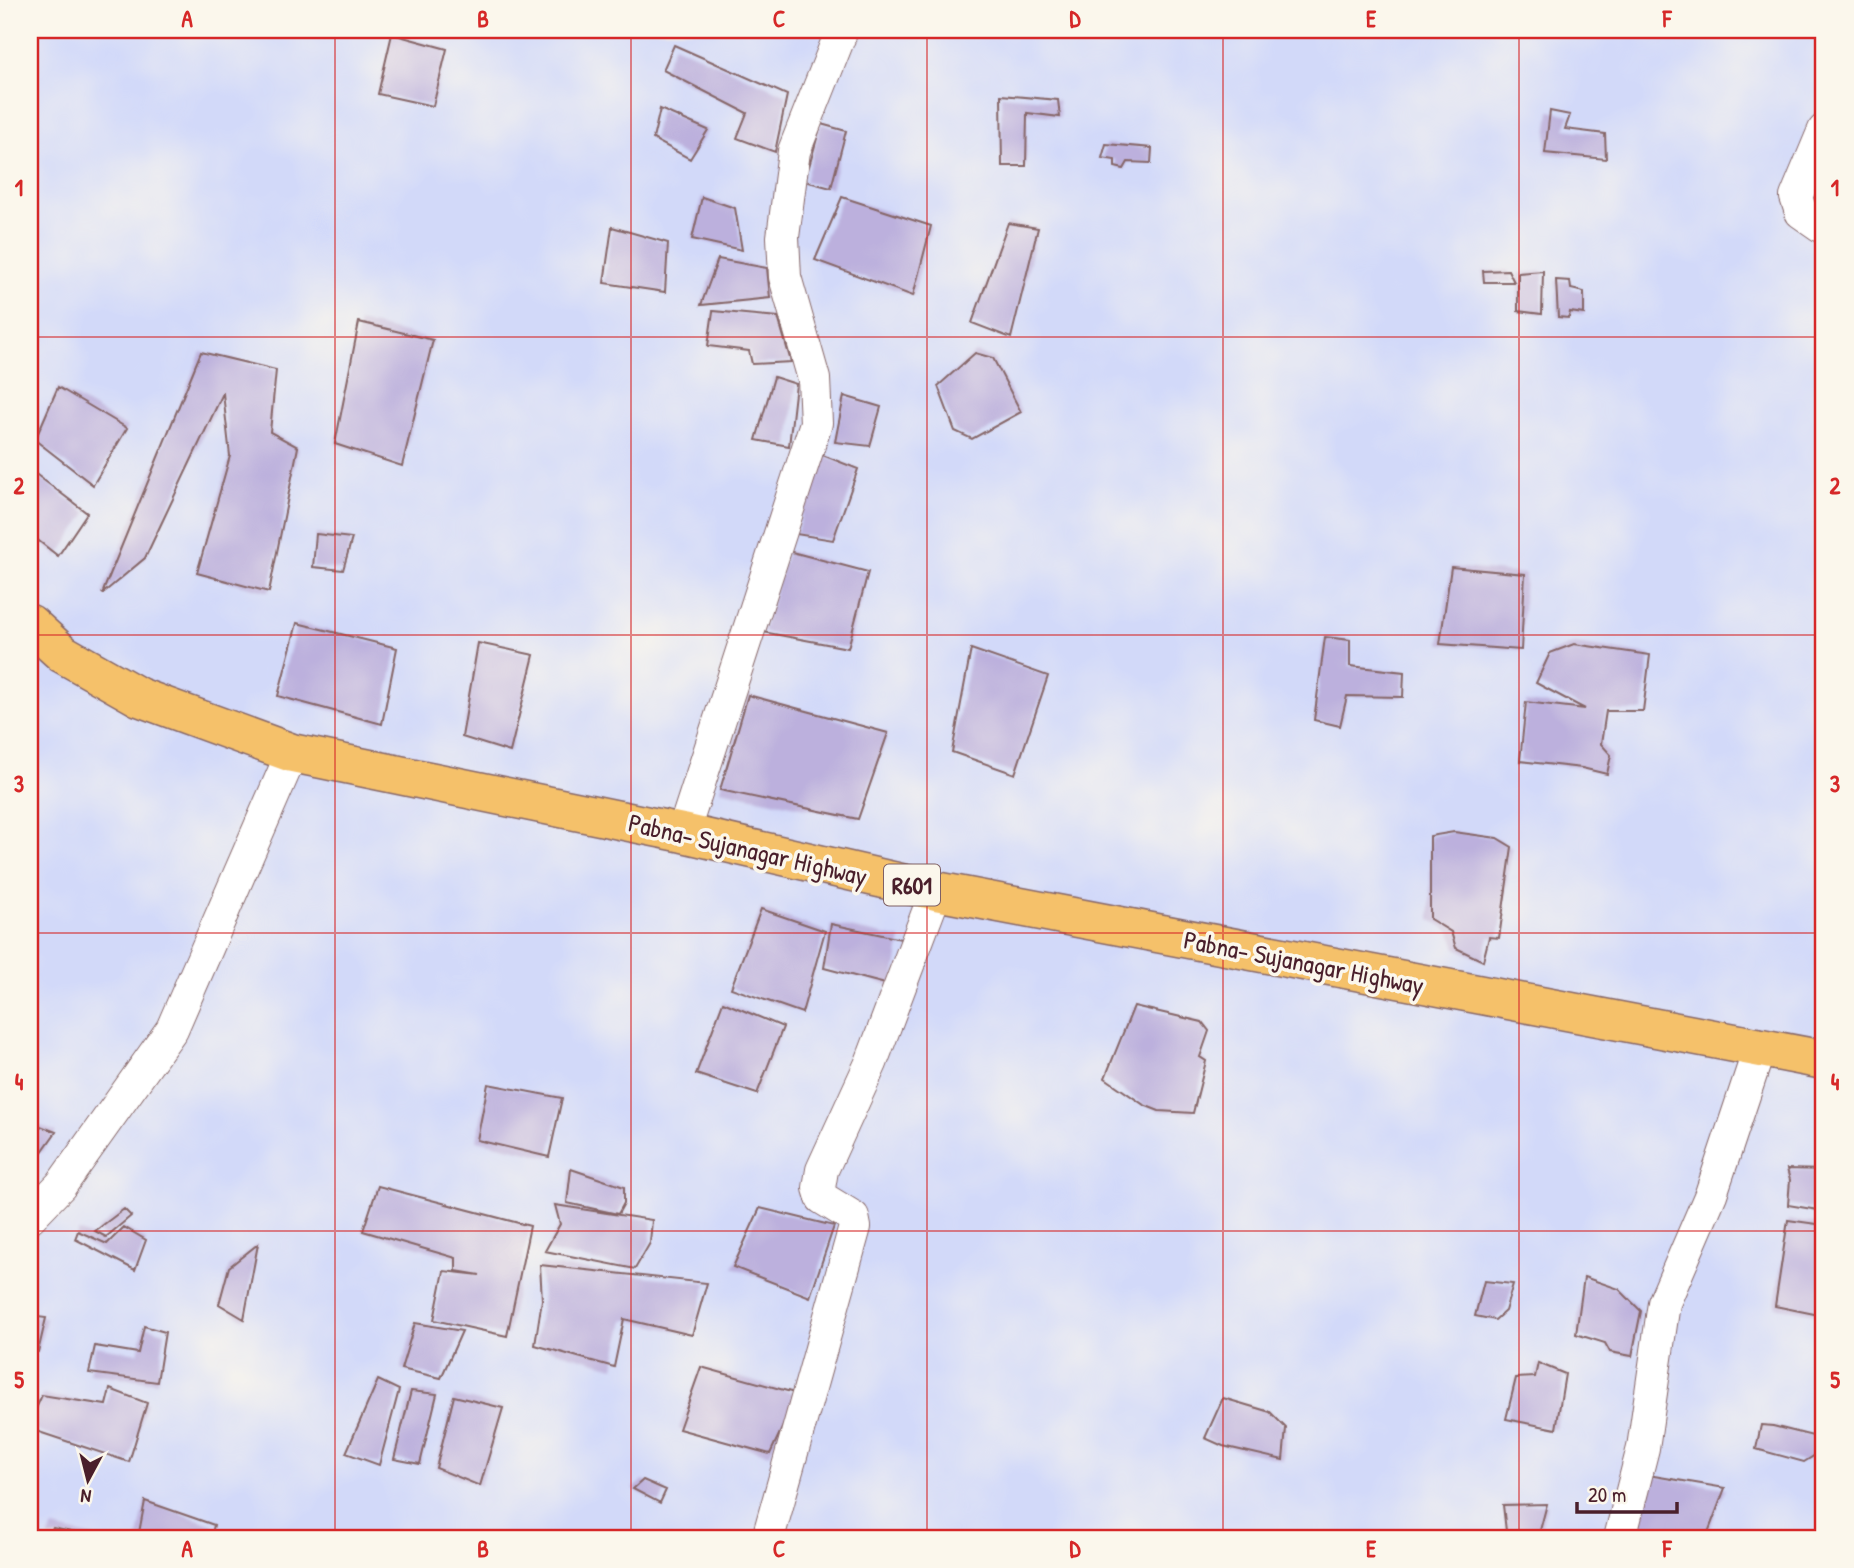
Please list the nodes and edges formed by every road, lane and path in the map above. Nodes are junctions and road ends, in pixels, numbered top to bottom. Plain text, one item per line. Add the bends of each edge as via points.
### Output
1 (842, 30) edge
2 (1824, 130) edge
3 (1824, 228) edge
4 (30, 624) edge
5 (292, 753) junction
6 (683, 833) junction
7 (936, 891) junction
8 (1760, 1047) junction
9 (1824, 1060) edge
10 (30, 1217) edge
11 (768, 1538) edge
12 (1620, 1538) edge

1 - 6 street via 794,151 783,237 785,277 814,379 816,423
2 - 3 street via 1796,197 1801,212
4 - 5 main road, Pabna- Sujanagar Highway / R601 via 63,654 139,697
5 - 6 main road, Pabna- Sujanagar Highway / R601
5 - 10 street via 172,1029 61,1185
6 - 7 main road, Pabna- Sujanagar Highway / R601
7 - 8 main road, Pabna- Sujanagar Highway / R601
7 - 11 street via 871,1063 822,1170 818,1188 822,1198 853,1217 855,1227
8 - 9 main road, Pabna- Sujanagar Highway / R601
8 - 12 street via 1711,1194 1664,1303 1643,1448

